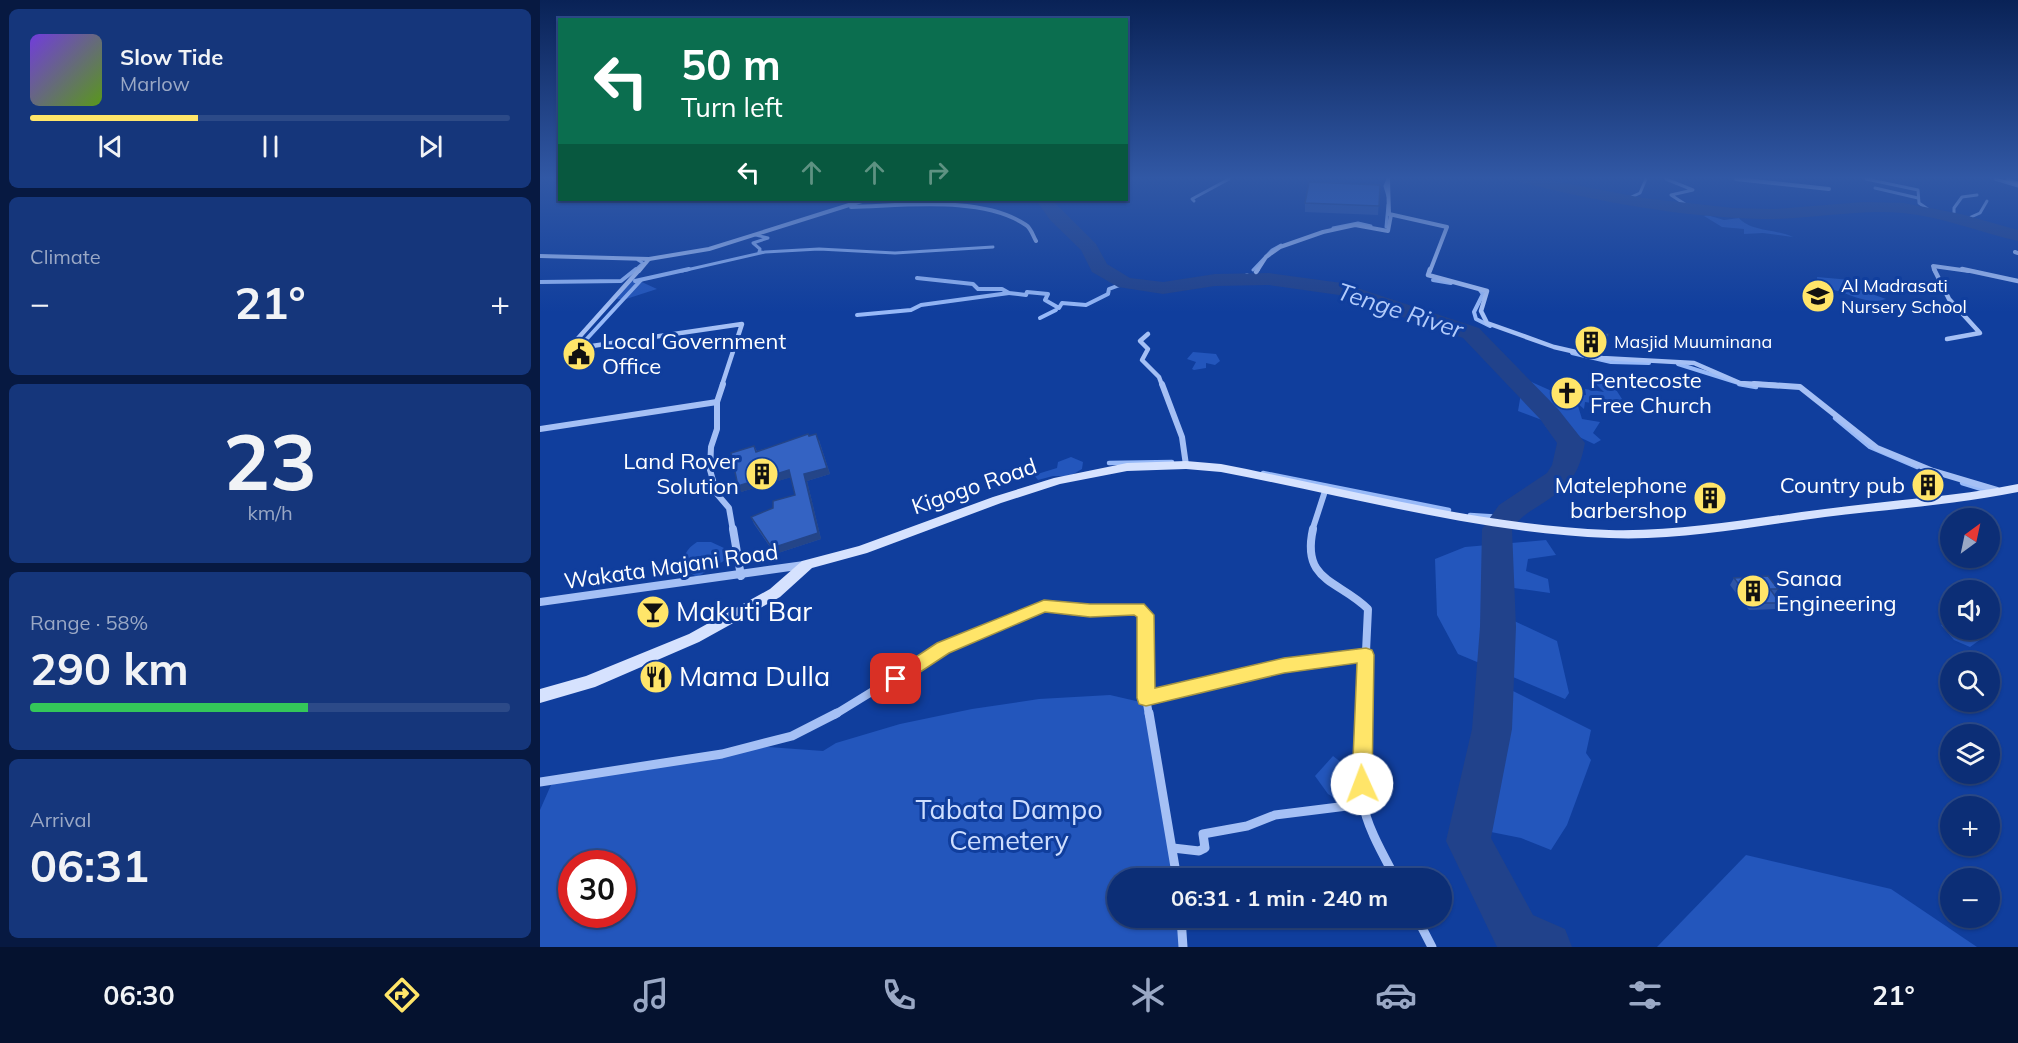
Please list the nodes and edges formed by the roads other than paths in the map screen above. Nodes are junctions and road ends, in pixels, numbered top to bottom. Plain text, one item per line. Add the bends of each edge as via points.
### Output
1 (785, 223) edge
2 (1020, 223) edge
3 (1389, 223) edge
4 (1430, 223) edge
5 (1036, 241) dead end
6 (540, 256) edge
7 (649, 260) junction
8 (1256, 272) dead end
9 (2018, 281) edge
10 (1148, 334) dead end
11 (1947, 339) dead end
12 (717, 402) junction
13 (540, 429) edge
14 (1186, 465) junction
15 (1326, 488) junction
16 (2018, 488) edge
17 (2004, 491) junction
18 (807, 564) junction
19 (741, 576) junction
20 (540, 602) edge
21 (1366, 655) junction
22 (540, 696) edge
23 (1146, 698) junction
24 (540, 782) edge
25 (1363, 804) junction
26 (1173, 848) junction
27 (1176, 868) edge
28 (1390, 868) edge
29 (1182, 928) edge
30 (1422, 928) edge
31 (1183, 947) edge
32 (1432, 947) edge

1 - 7 street via 709,249
2 - 5 street via 1028,226
3 - 8 street via 1388,231 1351,225 1280,247 1266,257
4 - 17 street via 1447,227 1428,275 1487,291 1480,307 1482,317 1497,328 1602,358 1694,363 1740,383 1800,387 1877,448 1933,471
6 - 7 street
7 - 12 street via 573,347 740,323 743,326
9 - 11 street via 1933,266 1949,299 1980,333
10 - 14 street via 1140,342 1148,349 1142,360 1159,377 1182,437
12 - 13 street
12 - 19 street via 710,470 717,494 729,508
14 - 15 street, Kigogo Road
14 - 18 street, Kigogo Road via 1127,466 1036,487 862,550
15 - 17 street, Kigogo Road via 1532,527 1609,534 1696,531
15 - 21 street via 1312,523 1312,561 1322,577 1356,596 1368,609
16 - 17 street, Kigogo Road
18 - 19 street, Wakata Majani Road
18 - 22 street, Kigogo Road via 774,593 694,638 589,682
19 - 20 street, Wakata Majani Road
21 - 23 street via 1284,665
21 - 25 street
23 - 24 street via 1146,615 1138,609 1044,606 943,648 831,718 792,736 722,754
23 - 26 street
25 - 26 street via 1275,815 1247,826 1203,834 1204,848 1199,851
25 - 28 street
26 - 27 street
29 - 31 street
30 - 32 street

